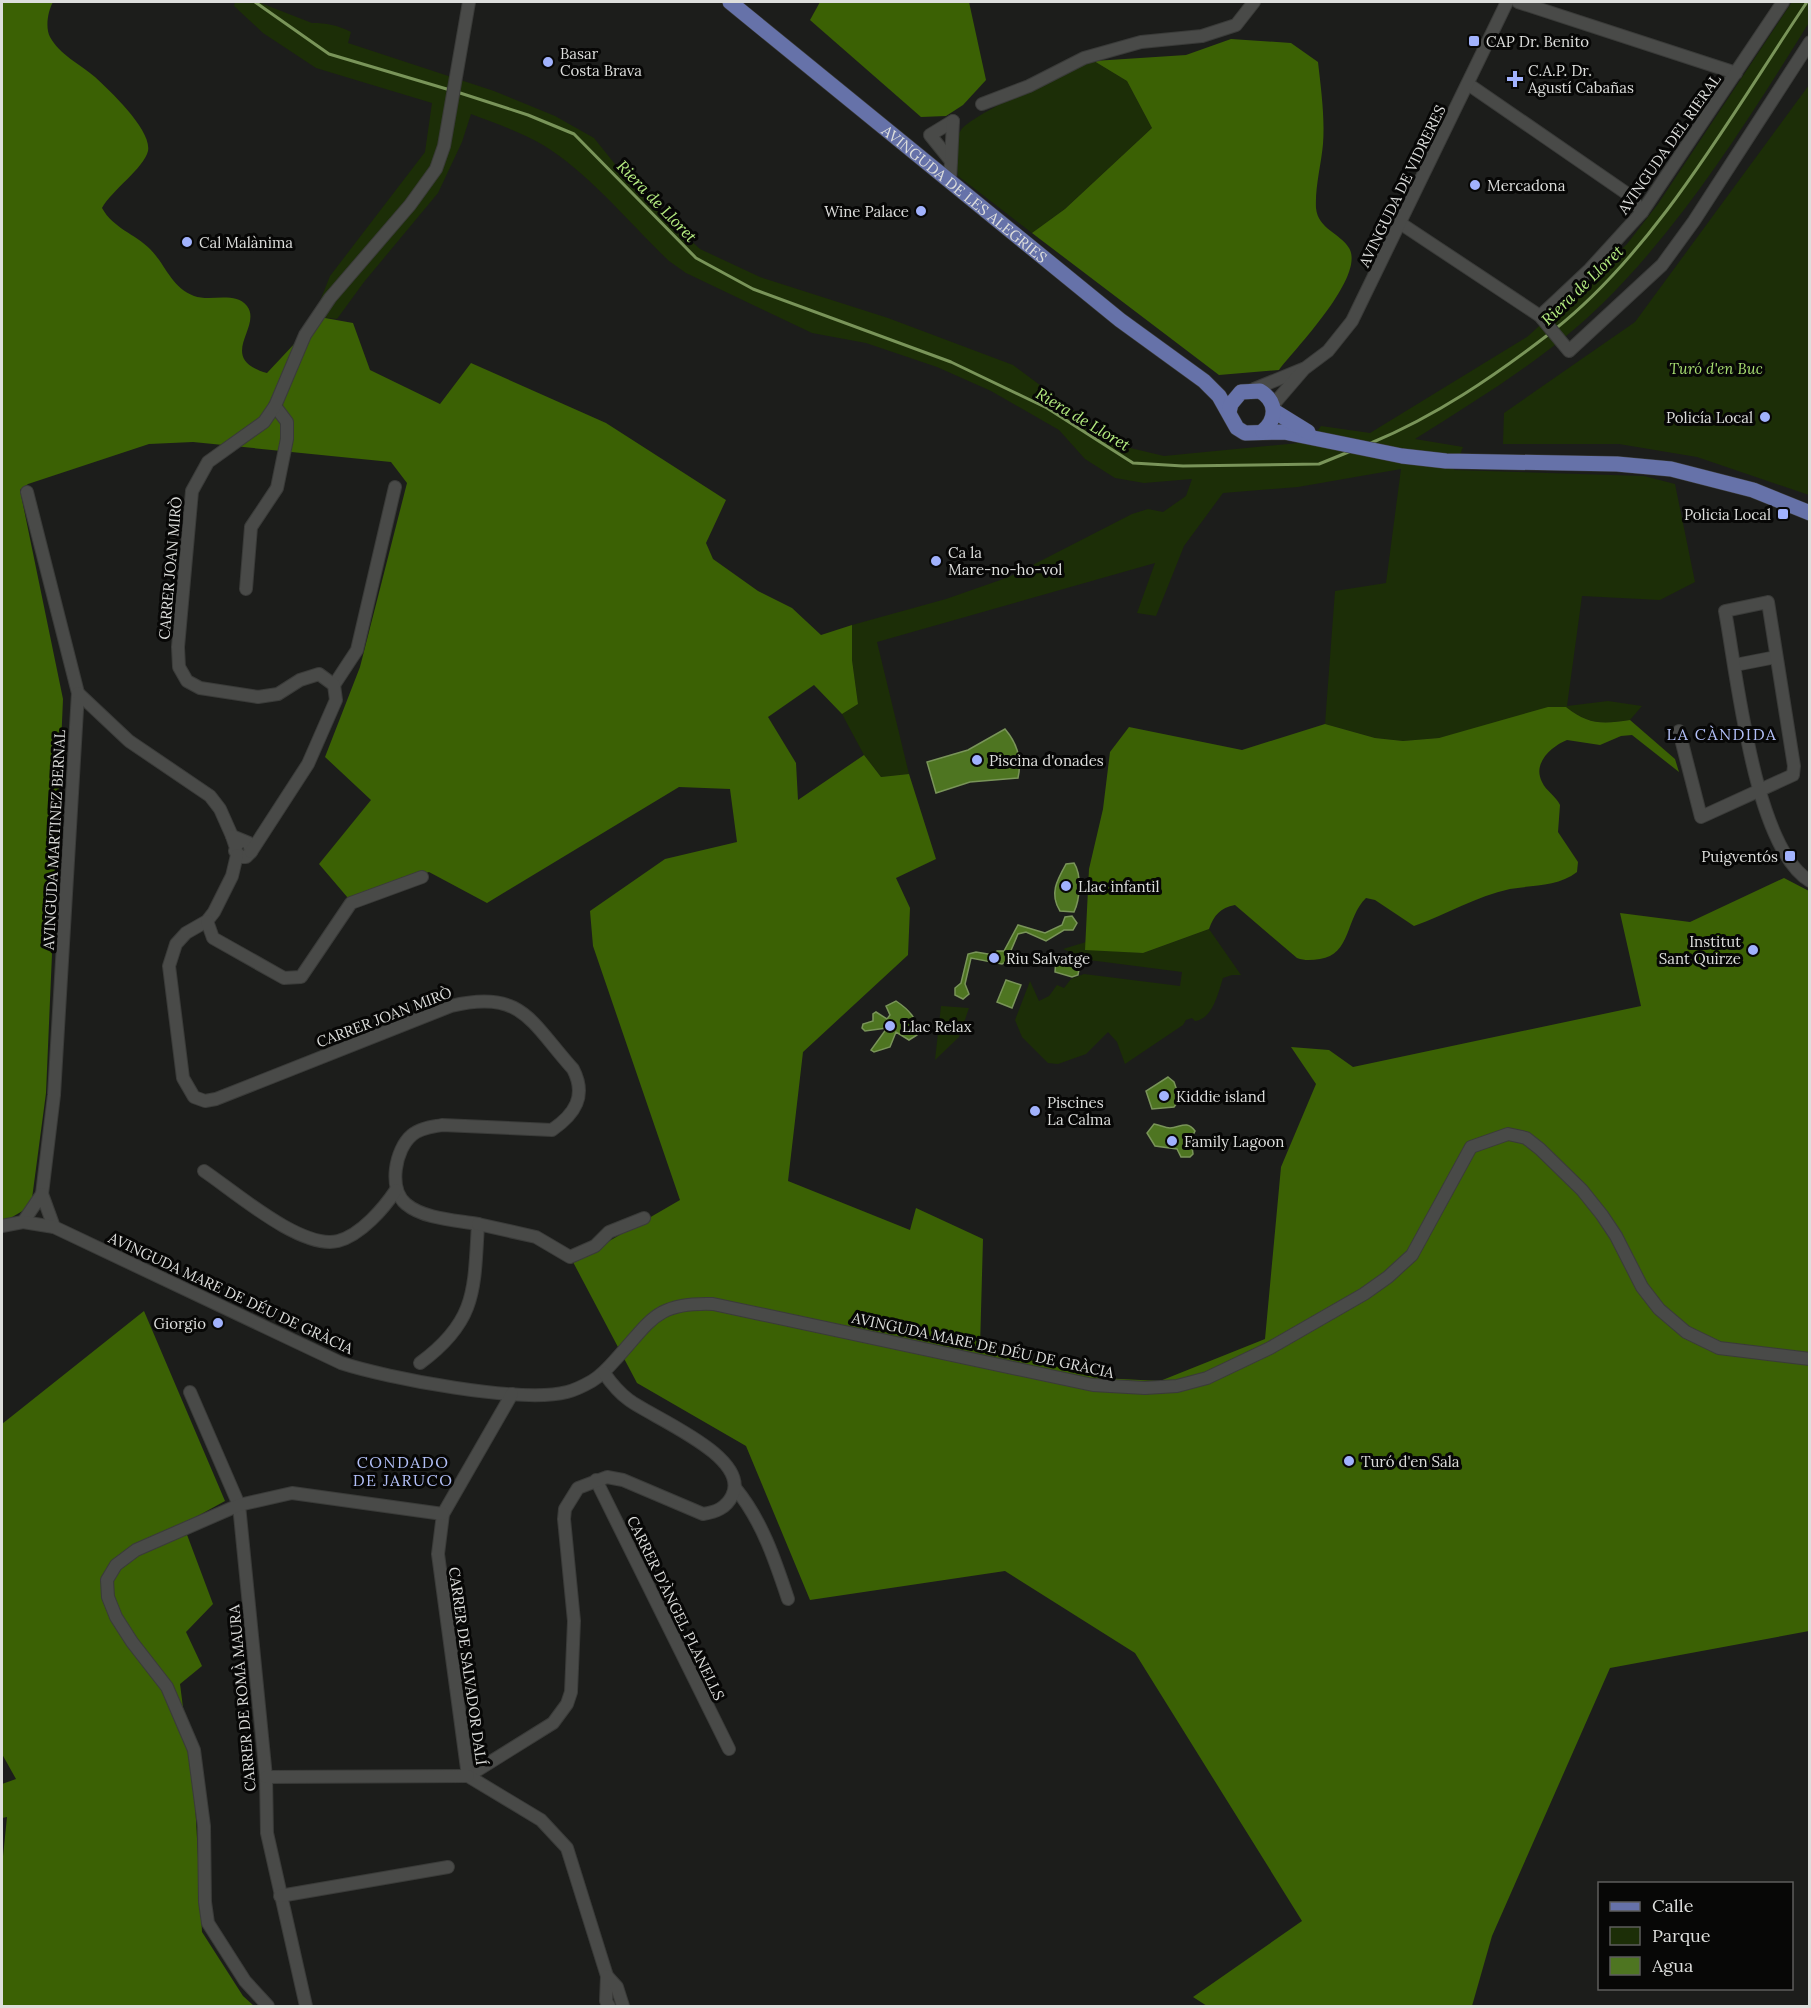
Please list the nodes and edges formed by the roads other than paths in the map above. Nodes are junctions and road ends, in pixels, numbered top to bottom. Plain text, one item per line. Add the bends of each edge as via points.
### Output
1 (469, 2) edge
2 (730, 2) edge
3 (1254, 2) edge
4 (1507, 2) edge
5 (1518, 2) edge
6 (1783, 2) edge
7 (1809, 42) edge
8 (1736, 73) junction
9 (1468, 84) junction
10 (982, 104) dead end
11 (951, 161) junction
12 (950, 181) junction
13 (1642, 212) junction
14 (1400, 224) junction
15 (1542, 318) junction
16 (1304, 369) junction
17 (1204, 381) junction
18 (1248, 391) junction
19 (274, 406) junction
20 (1274, 408) junction
21 (1229, 412) junction
22 (1263, 431) junction
23 (1316, 436) junction
24 (395, 488) dead end
25 (27, 492) dead end
26 (1809, 513) edge
27 (246, 589) dead end
28 (1776, 657) junction
29 (1735, 665) junction
30 (334, 685) junction
31 (78, 693) junction
32 (1679, 731) dead end
33 (1758, 792) junction
34 (242, 847) junction
35 (422, 878) dead end
36 (1809, 881) edge
37 (207, 921) junction
38 (204, 1171) dead end
39 (396, 1190) junction
40 (42, 1194) junction
41 (644, 1218) dead end
42 (23, 1222) junction
43 (478, 1224) junction
44 (2, 1226) edge
45 (54, 1227) junction
46 (1809, 1359) edge
47 (420, 1363) junction
48 (604, 1373) junction
49 (397, 1377) junction
50 (419, 1380) junction
51 (190, 1392) dead end
52 (512, 1394) junction
53 (596, 1480) junction
54 (736, 1489) junction
55 (239, 1504) junction
56 (443, 1514) junction
57 (788, 1599) dead end
58 (729, 1749) dead end
59 (468, 1776) junction
60 (266, 1778) junction
61 (447, 1867) dead end
62 (280, 1896) junction
63 (607, 1976) junction
64 (268, 2007) edge
65 (306, 2007) edge
66 (609, 2007) edge
67 (622, 2007) edge

1 - 19 street, CARRER JOAN MIRÒ via 452,108 436,169 330,298 305,335
2 - 12 main road, AVINGUDA DE LES ALEGRIES
3 - 10 street via 1236,25 1202,36 1142,42 1084,58
4 - 9 street, AVINGUDA DE VIDRERES
5 - 8 street
6 - 8 street, AVINGUDA DEL RIERAL
7 - 15 street via 1694,222 1662,265 1569,351
8 - 13 street, AVINGUDA DEL RIERAL
9 - 13 street via 1629,195
9 - 14 street, AVINGUDA DE VIDRERES
11 - 11 street via 953,121 930,135
11 - 12 street
12 - 17 main road, AVINGUDA DE LES ALEGRIES via 1120,320
13 - 15 street, AVINGUDA DEL RIERAL
14 - 15 street
14 - 16 street, AVINGUDA DE VIDRERES via 1352,321 1328,351
16 - 18 street, AVINGUDA DE VIDRERES
16 - 20 street, AVINGUDA DE VIDRERES
17 - 18 main road
17 - 21 main road
18 - 20 main road via 1266,394
18 - 21 main road via 1231,404
19 - 27 street via 287,422 287,439 277,488 251,527
19 - 30 street, CARRER JOAN MIRÒ via 264,422 208,462 192,491 179,667 187,681 200,688 258,697 278,694 319,674
20 - 22 main road via 1269,426
20 - 23 main road
21 - 22 main road via 1231,421 1245,433
22 - 23 main road
23 - 26 main road via 1402,456 1446,461 1617,464 1671,469 1753,490
24 - 30 street via 357,650
25 - 31 street, AVINGUDA MARTINEZ BERNAL
28 - 29 street
28 - 29 street via 1768,602 1725,611
28 - 33 street via 1793,775
29 - 33 street
30 - 34 street, CARRER JOAN MIRÒ via 336,700 308,764 262,837
31 - 34 street via 129,741 210,796
31 - 40 street, AVINGUDA MARTINEZ BERNAL via 54,1095
32 - 33 street via 1701,817
33 - 36 street via 1790,864
34 - 37 street, CARRER JOAN MIRÒ
35 - 37 street via 351,903 305,973 293,979 261,967 213,938
37 - 39 street, CARRER JOAN MIRÒ via 176,944 169,966 183,1078 194,1097 216,1099 451,1006 486,999 503,1001 521,1010 573,1069 580,1093 566,1121 552,1130 427,1127 404,1145
38 - 39 street via 290,1229 320,1241 338,1241 359,1228 381,1213
39 - 43 street via 404,1202 426,1214
40 - 42 street, AVINGUDA MARTINEZ BERNAL
40 - 45 street, AVINGUDA MARTINEZ BERNAL
41 - 43 street via 609,1232 595,1246 570,1257 536,1237
42 - 44 street, AVINGUDA MARE DE DÉU DE GRÀCIA
42 - 45 street, AVINGUDA MARE DE DÉU DE GRÀCIA
43 - 47 street via 471,1296 462,1323 442,1347
45 - 49 street, AVINGUDA MARE DE DÉU DE GRÀCIA via 341,1363
46 - 48 street, AVINGUDA MARE DE DÉU DE GRÀCIA via 1719,1348 1686,1332 1659,1309 1642,1287 1616,1236 1582,1190 1526,1138 1508,1134 1471,1147 1412,1255 1388,1277 1233,1368 1177,1386 1093,1385 713,1304 689,1303 667,1308 650,1319
47 - 49 street
47 - 50 street
48 - 52 street, AVINGUDA MARE DE DÉU DE GRÀCIA via 567,1392
48 - 54 street via 629,1400 709,1447 734,1475
49 - 50 street, AVINGUDA MARE DE DÉU DE GRÀCIA
50 - 52 street, AVINGUDA MARE DE DÉU DE GRÀCIA
51 - 55 street, CARRER DE ROMÀ MAURA
52 - 56 street, CARRER DE SALVADOR DALÍ
53 - 54 street via 623,1480 703,1514 728,1504
53 - 58 street, CARRER D'ÀNGEL PLANELLS
53 - 59 street via 578,1488 565,1509 574,1621 567,1704 554,1724
54 - 57 street via 766,1540
55 - 56 street via 292,1493
55 - 60 street, CARRER DE ROMÀ MAURA
55 - 64 street via 135,1550 116,1565 107,1580 108,1597 117,1617 167,1687 194,1750 204,1826 208,1923 245,1981
56 - 59 street, CARRER DE SALVADOR DALÍ via 438,1554
59 - 60 street
59 - 63 street, CARRER DE SALVADOR DALÍ via 541,1820 567,1848
60 - 62 street, CARRER DE ROMÀ MAURA via 267,1833
61 - 62 street
62 - 65 street, CARRER DE ROMÀ MAURA
63 - 66 street, CARRER DE SALVADOR DALÍ
63 - 67 street, CARRER DE SALVADOR DALÍ via 617,1988

